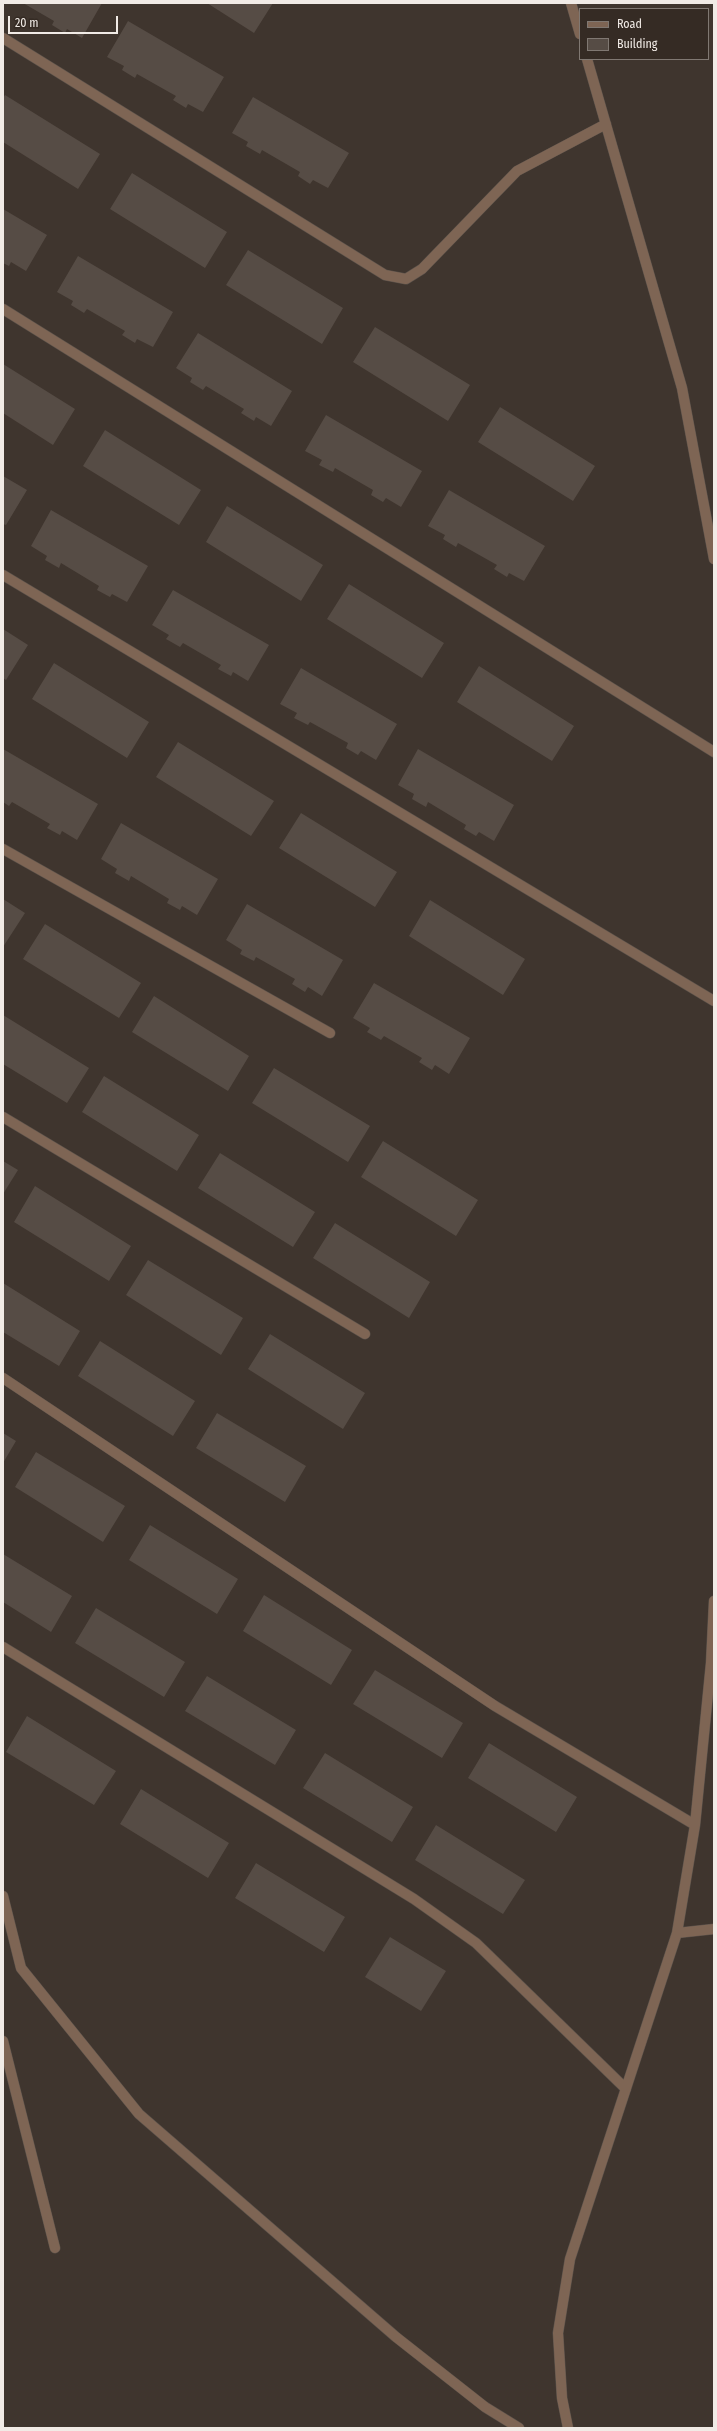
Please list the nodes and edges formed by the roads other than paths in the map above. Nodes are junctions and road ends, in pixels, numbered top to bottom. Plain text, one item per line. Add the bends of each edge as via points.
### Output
1 (571, 3) edge
2 (579, 31) edge
3 (3, 38) edge
4 (587, 60) edge
5 (606, 124) junction
6 (3, 309) edge
7 (714, 559) edge
8 (3, 575) edge
9 (714, 752) edge
10 (3, 849) edge
11 (714, 1001) edge
12 (330, 1033) dead end
13 (3, 1117) edge
14 (365, 1334) dead end
15 (3, 1378) edge
16 (714, 1601) edge
17 (3, 1647) edge
18 (695, 1826) junction
19 (3, 1896) edge
20 (714, 1929) edge
21 (677, 1933) junction
22 (3, 2041) edge
23 (626, 2089) junction
24 (55, 2248) dead end
25 (519, 2428) edge
26 (568, 2428) edge

1 - 2 street
3 - 5 street via 385,275 406,279 422,269 517,171
4 - 5 street
5 - 7 street via 682,388
6 - 9 street
8 - 11 street
10 - 12 street
13 - 14 street
15 - 18 street via 495,1706
16 - 18 street via 711,1663
17 - 23 street via 414,1899 476,1943
18 - 21 street
19 - 25 street via 21,1968 139,2114 396,2336 485,2407
20 - 21 street
21 - 23 street
22 - 24 street
23 - 26 street via 570,2258 558,2334 562,2398

